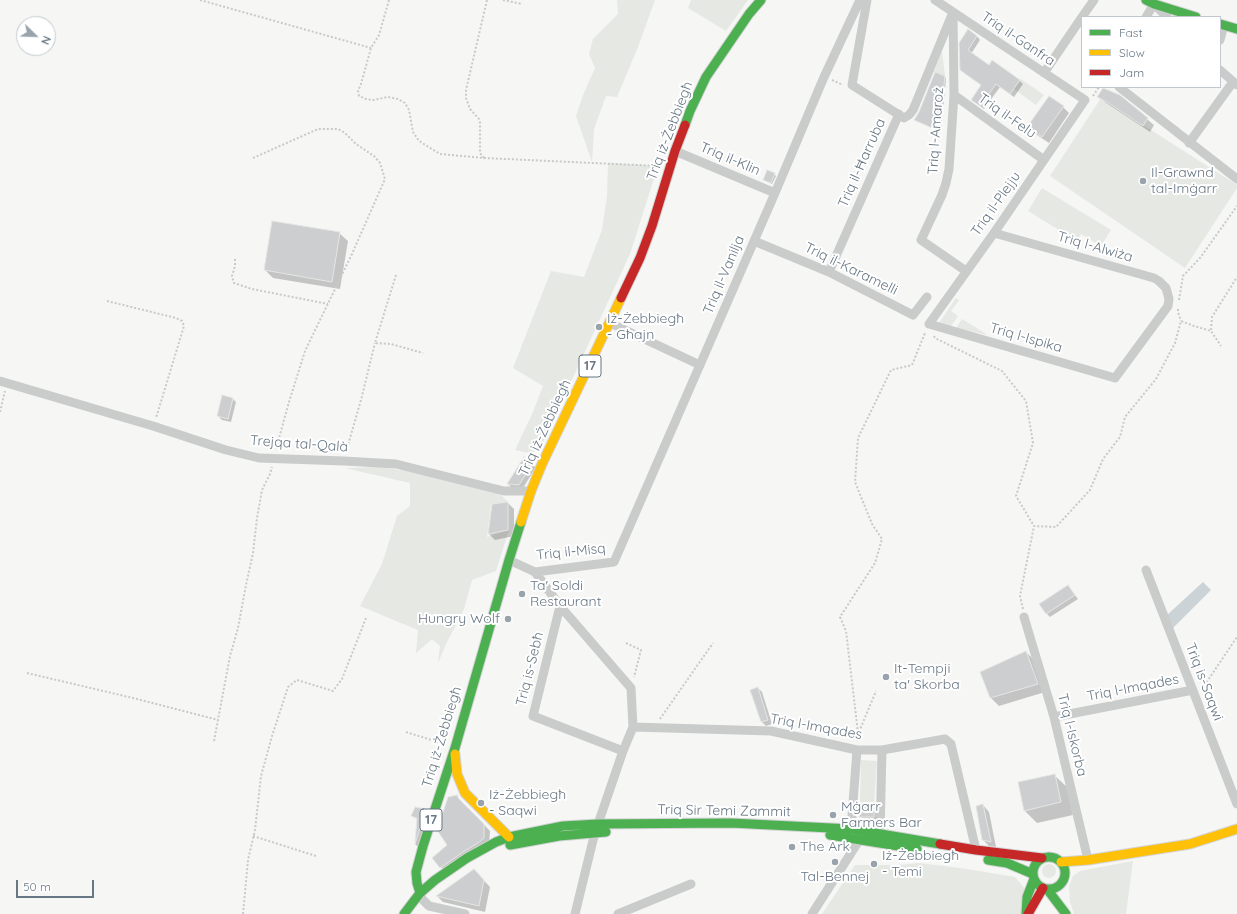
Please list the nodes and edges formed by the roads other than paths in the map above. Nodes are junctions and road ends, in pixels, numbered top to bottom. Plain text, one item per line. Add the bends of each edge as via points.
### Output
1 (761, 0) edge
2 (860, 0) edge
3 (867, 0) edge
4 (935, 0) edge
5 (1094, 0) edge
6 (1150, 2) edge
7 (953, 12) junction
8 (1083, 16) edge
9 (1146, 16) edge
10 (1165, 16) edge
11 (1193, 16) edge
12 (1081, 18) edge
13 (1222, 25) edge
14 (1237, 29) edge
15 (1221, 71) edge
16 (1044, 73) junction
17 (1235, 83) edge
18 (1120, 88) edge
19 (954, 95) junction
20 (1085, 100) joint
21 (899, 114) junction
22 (1189, 143) junction
23 (675, 151) junction
24 (1044, 160) junction
25 (1237, 179) edge
26 (775, 193) junction
27 (994, 233) junction
28 (754, 241) junction
29 (966, 271) junction
30 (829, 272) junction
31 (927, 297) dead end
32 (610, 323) junction
33 (929, 324) joint
34 (700, 365) junction
35 (1115, 378) joint
36 (3, 383) edge
37 (531, 491) junction
38 (509, 560) junction
39 (614, 562) joint
40 (1146, 570) dead end
41 (535, 572) junction
42 (560, 606) junction
43 (1024, 617) road end
44 (1194, 695) junction
45 (1054, 717) junction
46 (633, 728) junction
47 (455, 748) junction
48 (857, 750) junction
49 (882, 750) junction
50 (623, 751) junction
51 (465, 793) junction
52 (438, 797) junction
53 (1237, 804) edge
54 (597, 828) junction
55 (851, 829) junction
56 (1237, 829) edge
57 (880, 834) junction
58 (861, 835) junction
59 (509, 837) junction
60 (976, 850) junction
61 (1042, 858) junction
62 (1088, 860) junction
63 (1061, 862) junction
64 (1033, 876) junction
65 (1064, 878) junction
66 (691, 884) dead end
67 (1045, 888) junction
68 (421, 896) junction
69 (1065, 913) edge
70 (404, 914) edge
71 (412, 914) edge
72 (465, 914) edge
73 (575, 914) edge
74 (618, 914) edge
75 (812, 914) edge
76 (1027, 914) edge

1 - 23 main road, Triq iż-Żebbiegħ / 17 via 748,14 706,77
2 - 26 street, Triq il-Vanilja
3 - 21 street via 852,85
4 - 7 street, Triq il-Ganfra
5 - 8 street
6 - 9 street
6 - 10 street
6 - 11 main road
7 - 16 street, Triq il-Ganfra
7 - 19 street, Triq l-Amaroż
7 - 21 street, Triq il-Ħarruba via 913,110 904,118
12 - 16 street
13 - 14 main road
15 - 17 street
16 - 20 street, Triq il-Ganfra
17 - 22 street
18 - 22 street
19 - 24 street, Triq il-Felu
19 - 29 street, Triq l-Amaroż via 946,183 921,240
20 - 24 street, Triq il-Plejju
21 - 30 street, Triq il-Ħarruba
22 - 25 street
23 - 26 street, Triq il-Klin
23 - 32 main road, Triq iż-Żebbiegħ / 17 via 640,258
24 - 27 street, Triq il-Plejju
26 - 28 street, Triq il-Vanilja
27 - 29 street, Triq il-Plejju
27 - 35 street, Triq l-Alwiża via 1154,278 1166,288 1168,306
28 - 30 street, Triq il-Karamelli
28 - 34 street, Triq il-Vanilja
29 - 33 street, Triq il-Plejju
30 - 31 street, Triq il-Karamelli via 913,315
32 - 34 street
32 - 37 main road, Triq iż-Żebbiegħ / 17
33 - 35 street, Triq l-Ispika
34 - 39 street, Triq il-Vanilja
36 - 37 street, Trejqa tal-Qalà via 259,458 396,464 504,491
37 - 38 main road, Triq iż-Żebbiegħ / 17
38 - 41 street, Triq il-Misq
38 - 47 main road, Triq iż-Żebbiegħ / 17
39 - 41 street, Triq il-Misq
40 - 44 street, Triq is-Saqwi
41 - 42 street
42 - 46 street via 630,688
42 - 50 street, Triq is-Sebħ via 533,716
43 - 45 street, Triq l-Iskorba
44 - 45 street, Triq l-Imqades
44 - 53 street, Triq is-Saqwi
45 - 62 street, Triq l-Iskorba
46 - 48 street, Triq l-Imqades via 771,731
46 - 50 street
47 - 51 main road, 17 via 457,774
47 - 52 main road, Triq iż-Żebbiegħ / 17
48 - 49 street, Triq l-Imqades
48 - 55 street
49 - 57 street
49 - 60 street, Triq l-Imqades via 945,739 951,744
50 - 54 street
51 - 52 main road via 453,788
51 - 59 main road, 17
52 - 68 main road, Triq iż-Żebbiegħ / 17 via 416,872 416,883
54 - 55 main road, Triq Sir Temi Zammit via 731,823
54 - 58 main road, Triq Sir Temi Zammit
54 - 59 main road, Triq Sir Temi Zammit via 563,826
54 - 68 main road, Triq Sir Temi Zammit via 511,844 486,853
54 - 73 street
55 - 58 main road, Triq Sir Temi Zammit
56 - 62 main road via 1190,844
57 - 58 main road, Triq Sir Temi Zammit
57 - 60 main road, Triq Sir Temi Zammit
58 - 64 main road, Triq Sir Temi Zammit via 1007,863
58 - 75 street
59 - 68 main road, Triq Sir Temi Zammit via 467,858 435,880
60 - 61 main road, Triq Sir Temi Zammit
61 - 63 main road via 1052,857
61 - 64 main road via 1033,868
62 - 63 main road
62 - 65 main road
63 - 65 main road via 1064,866
64 - 67 main road via 1039,886
64 - 76 main road via 1027,897
65 - 67 main road via 1056,887
65 - 69 main road
66 - 74 street
67 - 69 main road
67 - 76 main road
68 - 70 main road
68 - 71 main road
68 - 72 street via 429,906

